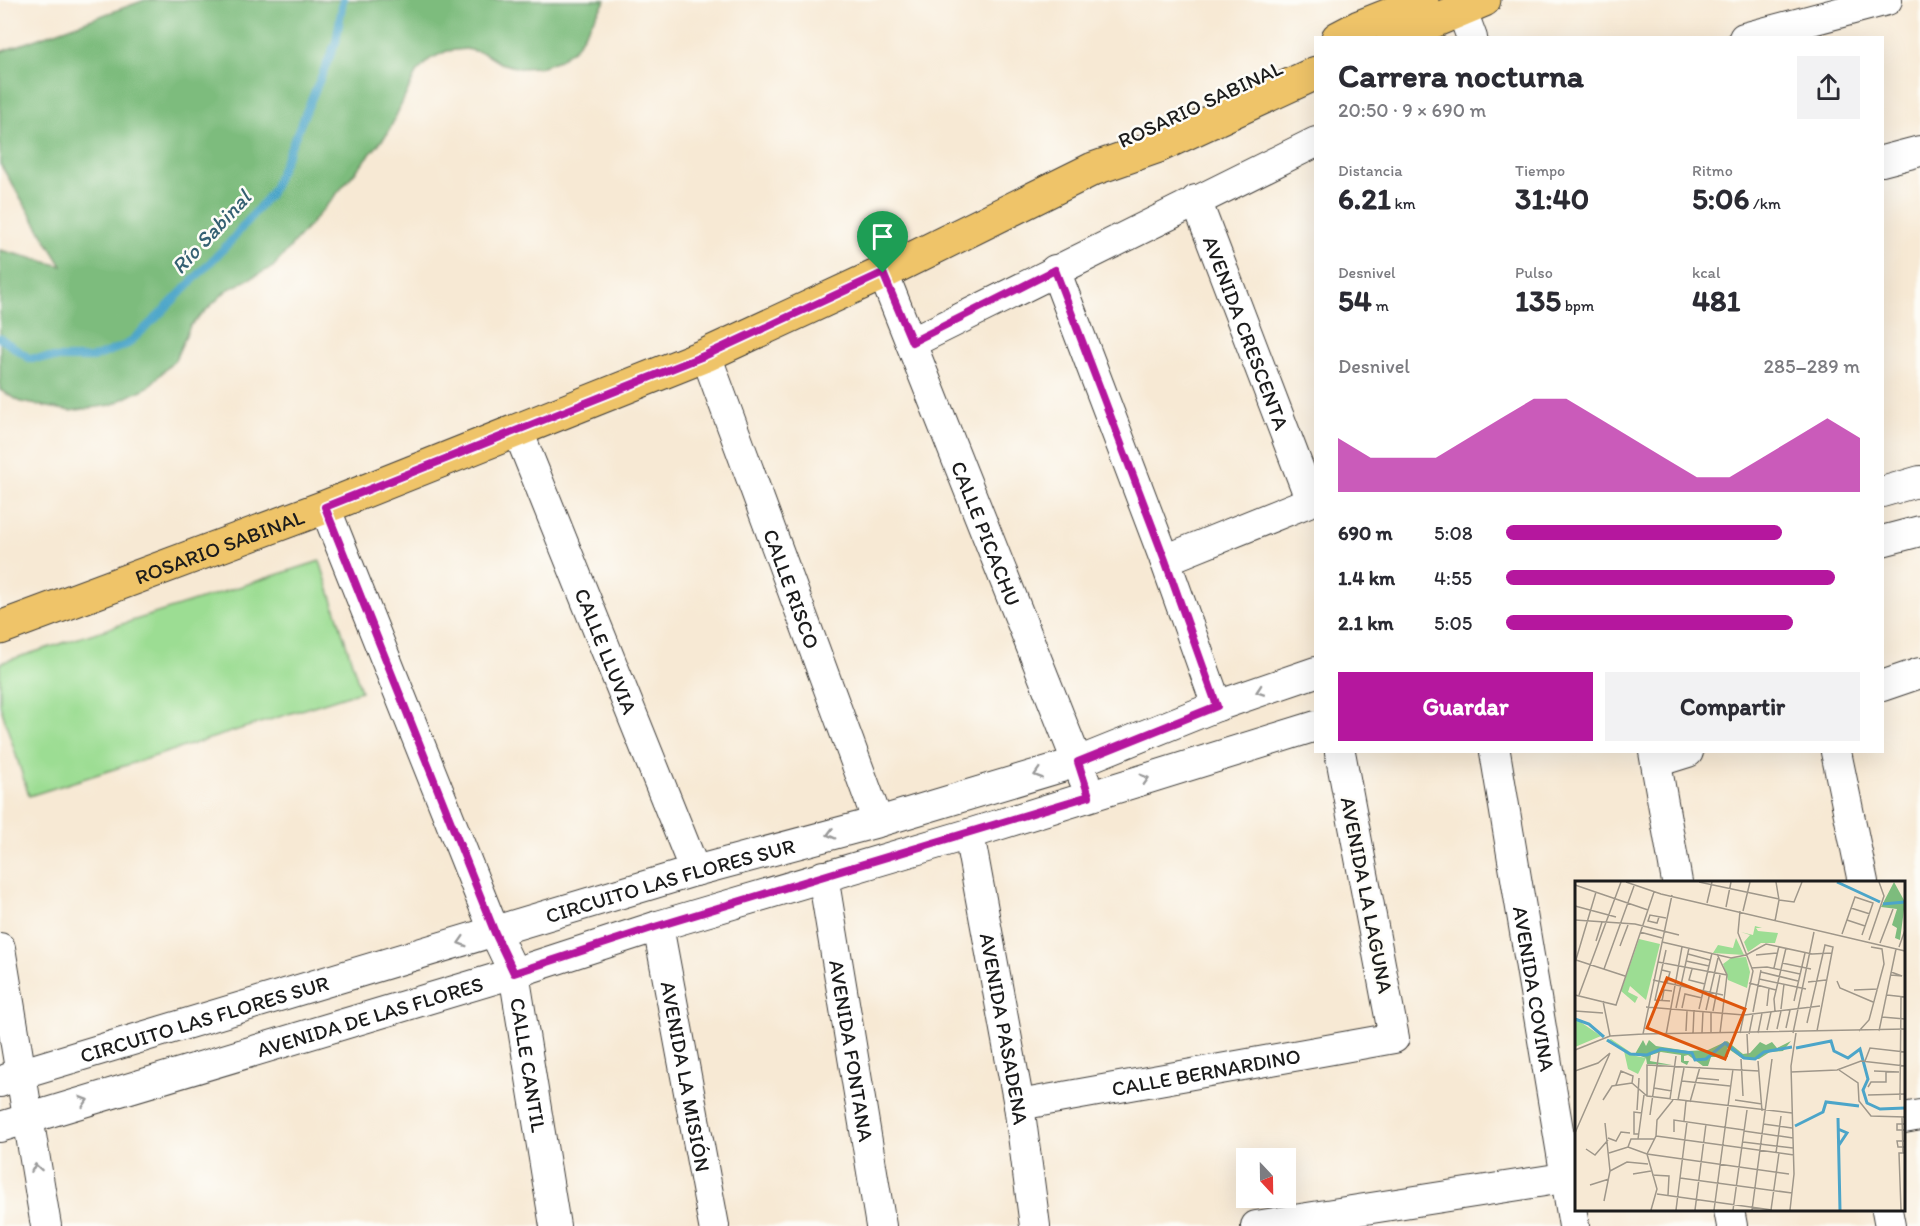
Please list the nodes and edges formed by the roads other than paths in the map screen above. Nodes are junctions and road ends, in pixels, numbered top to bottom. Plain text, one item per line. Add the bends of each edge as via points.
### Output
1 (1426, 0) edge
2 (1887, 0) edge
3 (1469, 11) edge
4 (1342, 36) edge
5 (1399, 36) edge
6 (1752, 36) edge
7 (1314, 50) edge
8 (1314, 74) edge
9 (1314, 143) edge
10 (1920, 151) edge
11 (1884, 160) edge
12 (1094, 169) junction
13 (1196, 200) junction
14 (1055, 270) junction
15 (883, 273) junction
16 (912, 342) junction
17 (706, 355) junction
18 (518, 430) junction
19 (1920, 481) edge
20 (1884, 491) edge
21 (1313, 500) edge
22 (325, 507) junction
23 (1920, 531) edge
24 (1884, 540) edge
25 (1165, 560) junction
26 (0, 628) edge
27 (1314, 673) edge
28 (1920, 673) edge
29 (1884, 685) edge
30 (1217, 706) junction
31 (1314, 727) edge
32 (1340, 753) edge
33 (1495, 753) edge
34 (1681, 753) edge
35 (1836, 753) edge
36 (1655, 757) edge
37 (1078, 762) junction
38 (1089, 796) junction
39 (878, 822) junction
40 (969, 834) junction
41 (695, 871) junction
42 (823, 876) junction
43 (1677, 881) edge
44 (1863, 881) edge
45 (658, 926) junction
46 (495, 933) junction
47 (0, 948) edge
48 (514, 973) junction
49 (1394, 1038) joint
50 (10, 1078) edge
51 (1019, 1105) junction
52 (1920, 1115) edge
53 (28, 1117) junction
54 (1905, 1118) edge
55 (0, 1127) edge
56 (1571, 1177) edge
57 (1729, 1211) edge
58 (1887, 1211) edge
59 (45, 1226) edge
60 (555, 1226) edge
61 (714, 1226) edge
62 (881, 1226) edge
63 (1035, 1226) edge
64 (1256, 1226) edge
65 (1574, 1226) edge
66 (1732, 1226) edge
67 (1890, 1226) edge

1 - 4 main road
2 - 6 street
3 - 5 main road
7 - 12 main road, ROSARIO SABINAL via 1173,120 1112,144
8 - 12 main road, ROSARIO SABINAL via 1156,147
9 - 13 street
10 - 11 street
12 - 15 main road, ROSARIO SABINAL
13 - 14 street
13 - 21 street, AVENIDA CRESCENTA
14 - 16 street
14 - 25 street
15 - 16 street, CALLE PICACHU
15 - 17 main road, ROSARIO SABINAL
16 - 37 street, CALLE PICACHU
17 - 18 main road, ROSARIO SABINAL
17 - 39 street, CALLE RISCO
18 - 22 main road, ROSARIO SABINAL
18 - 41 street, CALLE LLUVIA
19 - 20 street
21 - 25 street
22 - 26 main road, ROSARIO SABINAL
22 - 46 street, CALLE CANTIL
23 - 24 street
25 - 30 street
27 -> 30 street, CIRCUITO LAS FLORES SUR
28 - 29 street
30 - 37 street, CIRCUITO LAS FLORES SUR
38 -> 31 street
32 - 49 street, AVENIDA LA LAGUNA
33 - 56 street, AVENIDA COVINA
34 - 36 street
35 - 44 street
36 - 43 street
37 - 38 street, CALLE PICACHU
37 -> 39 street, CIRCUITO LAS FLORES SUR
38 - 40 street, AVENIDA DE LAS FLORES
39 -> 41 street, CIRCUITO LAS FLORES SUR
40 - 42 street, AVENIDA DE LAS FLORES
40 - 51 street, AVENIDA PASADENA
41 - 46 street, CIRCUITO LAS FLORES SUR
42 - 45 street, AVENIDA DE LAS FLORES
42 - 62 street, AVENIDA FONTANA
45 - 48 street, AVENIDA DE LAS FLORES
45 - 61 street, AVENIDA LA MISIÓN
46 - 48 street, CALLE CANTIL
46 -> 50 street, CIRCUITO LAS FLORES SUR
47 - 50 street
53 -> 48 street, AVENIDA DE LAS FLORES
48 - 60 street, CALLE CANTIL
49 - 51 street, CALLE BERNARDINO
50 - 53 street
51 - 63 street, AVENIDA PASADENA
52 - 54 street
53 - 55 street
59 -> 53 street
56 - 64 street
56 - 65 street, AVENIDA COVINA
57 - 66 street
58 - 67 street

